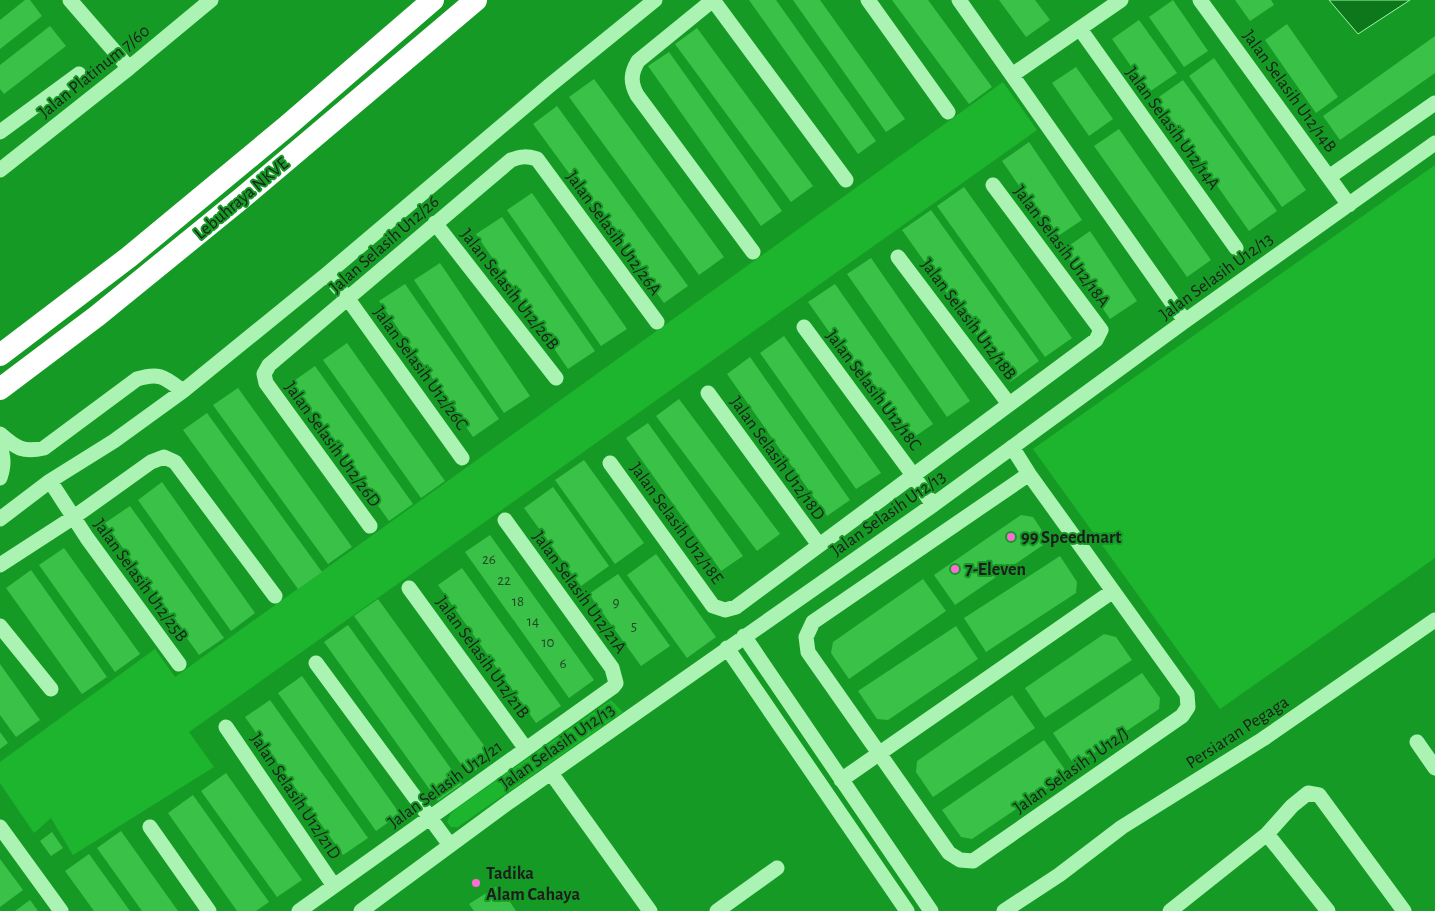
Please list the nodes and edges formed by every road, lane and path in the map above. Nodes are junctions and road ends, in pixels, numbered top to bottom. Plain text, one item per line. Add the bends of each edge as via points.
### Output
1 (70, 0) edge
2 (211, 0) edge
3 (433, 0) edge
4 (476, 0) edge
5 (655, 0) edge
6 (713, 0) edge
7 (868, 0) edge
8 (959, 0) edge
9 (1121, 0) edge
10 (1200, 0) edge
11 (1080, 29) junction
12 (129, 68) junction
13 (79, 74) dead end
14 (1012, 75) junction
15 (1435, 103) edge
16 (948, 112) dead end
17 (0, 132) edge
18 (1435, 144) edge
19 (542, 166) joint
20 (0, 170) edge
21 (1329, 177) junction
22 (846, 180) dead end
23 (993, 185) dead end
24 (1349, 204) junction
25 (436, 223) junction
26 (1236, 248) dead end
27 (753, 252) dead end
28 (898, 257) dead end
29 (327, 274) junction
30 (348, 299) junction
31 (1185, 321) junction
32 (656, 322) dead end
33 (804, 327) dead end
34 (0, 355) edge
35 (556, 378) dead end
36 (266, 383) joint
37 (0, 389) edge
38 (184, 390) junction
39 (708, 393) dead end
40 (1010, 404) junction
41 (0, 434) edge
42 (0, 446) edge
43 (1012, 447) junction
44 (462, 458) dead end
45 (610, 463) dead end
46 (1029, 474) junction
47 (914, 476) junction
48 (0, 478) edge
49 (50, 481) junction
50 (933, 505) junction
51 (74, 517) junction
52 (0, 520) edge
53 (505, 520) dead end
54 (370, 526) dead end
55 (819, 546) junction
56 (0, 565) edge
57 (409, 588) dead end
58 (1113, 591) junction
59 (275, 596) dead end
60 (1435, 620) edge
61 (0, 626) edge
62 (744, 636) junction
63 (727, 648) junction
64 (316, 663) dead end
65 (179, 664) dead end
66 (613, 687) joint
67 (52, 689) dead end
68 (226, 726) dead end
69 (1417, 742) dead end
70 (526, 749) junction
71 (879, 754) junction
72 (1435, 768) edge
73 (551, 773) junction
74 (842, 780) junction
75 (432, 818) junction
76 (0, 827) edge
77 (150, 827) dead end
78 (1267, 834) junction
79 (450, 845) junction
80 (777, 868) dead end
81 (334, 886) junction
82 (1179, 908) edge
83 (60, 911) edge
84 (209, 911) edge
85 (299, 911) edge
86 (361, 911) edge
87 (650, 911) edge
88 (717, 911) edge
89 (907, 911) edge
90 (931, 911) edge
91 (1004, 911) edge
92 (1328, 911) edge
93 (1404, 911) edge

1 - 12 street
2 - 12 street, Jalan Platinum 7/60
3 - 34 highway, Lebuhraya NKVE via 129,257
4 - 37 highway, Lebuhraya NKVE via 242,198 97,316
5 - 29 street
6 - 22 street
6 - 27 street via 638,61 632,87
7 - 16 street
8 - 14 street
9 - 11 street
10 - 21 street, Jalan Selasih U12/14B
11 - 14 street
11 - 26 street, Jalan Selasih U12/14A
12 - 20 street, Jalan Platinum 7/60
13 - 17 street
14 - 31 street
15 - 21 street
18 - 24 street, Jalan Selasih U12/13
19 - 25 street, Jalan Selasih U12/26 via 537,159 528,157 511,160
19 - 32 street, Jalan Selasih U12/26A
21 - 24 street, Jalan Selasih U12/14B
23 - 40 street, Jalan Selasih U12/18A via 1101,330 1096,340
24 - 31 street, Jalan Selasih U12/13
25 - 30 street, Jalan Selasih U12/26
25 - 35 street, Jalan Selasih U12/26B
28 - 40 street, Jalan Selasih U12/18B
29 - 30 street, Jalan Selasih U12/26C
29 - 38 street
30 - 36 street, Jalan Selasih U12/26 via 270,365 264,374
30 - 44 street, Jalan Selasih U12/26C
31 - 43 street, Jalan Selasih U12/13
33 - 47 street, Jalan Selasih U12/18C
36 - 54 street, Jalan Selasih U12/26D
38 - 41 street via 166,378 152,374 137,379 44,448 30,451 14,446
38 - 49 street via 114,441
39 - 55 street, Jalan Selasih U12/18D
40 - 47 street
42 - 48 street via 4,466
43 - 46 street
43 - 50 street, Jalan Selasih U12/13
45 - 55 street, Jalan Selasih U12/18E via 713,606 725,610 736,607
46 - 58 street
46 - 71 street via 813,622 806,637 808,652
47 - 50 street, Jalan Selasih U12/18C
47 - 55 street
49 - 51 street, Jalan Selasih U12/25B
49 - 52 street
50 - 62 street, Jalan Selasih U12/13
51 - 56 street
51 - 59 street via 151,462 164,457 175,462
51 - 65 street, Jalan Selasih U12/25B
53 - 66 street, Jalan Selasih U12/21A via 612,668 616,678
57 - 70 street, Jalan Selasih U12/21B
58 - 71 street
58 - 71 street, Jalan Selasih J U12/J via 1187,694 1188,707 1182,716 973,860 960,860 949,853
60 - 91 street, Persiaran Pegaga via 1263,739 1122,827 1059,875
61 - 67 street
62 - 63 street, Jalan Selasih U12/13
62 - 74 street
63 - 73 street, Jalan Selasih U12/13
63 - 89 street
64 - 75 street
66 - 70 street, Jalan Selasih U12/21
68 - 81 street, Jalan Selasih U12/21D
69 - 72 street
70 - 75 street, Jalan Selasih U12/21
71 - 74 street
73 - 79 street, Jalan Selasih U12/13
73 - 87 street
74 - 90 street
75 - 79 street
75 - 81 street, Jalan Selasih U12/21
76 - 83 street
77 - 84 street
78 - 82 street
78 - 92 street
78 - 93 street via 1308,793 1319,795
79 - 86 street, Jalan Selasih U12/13
80 - 88 street
81 - 85 street, Jalan Selasih U12/21

